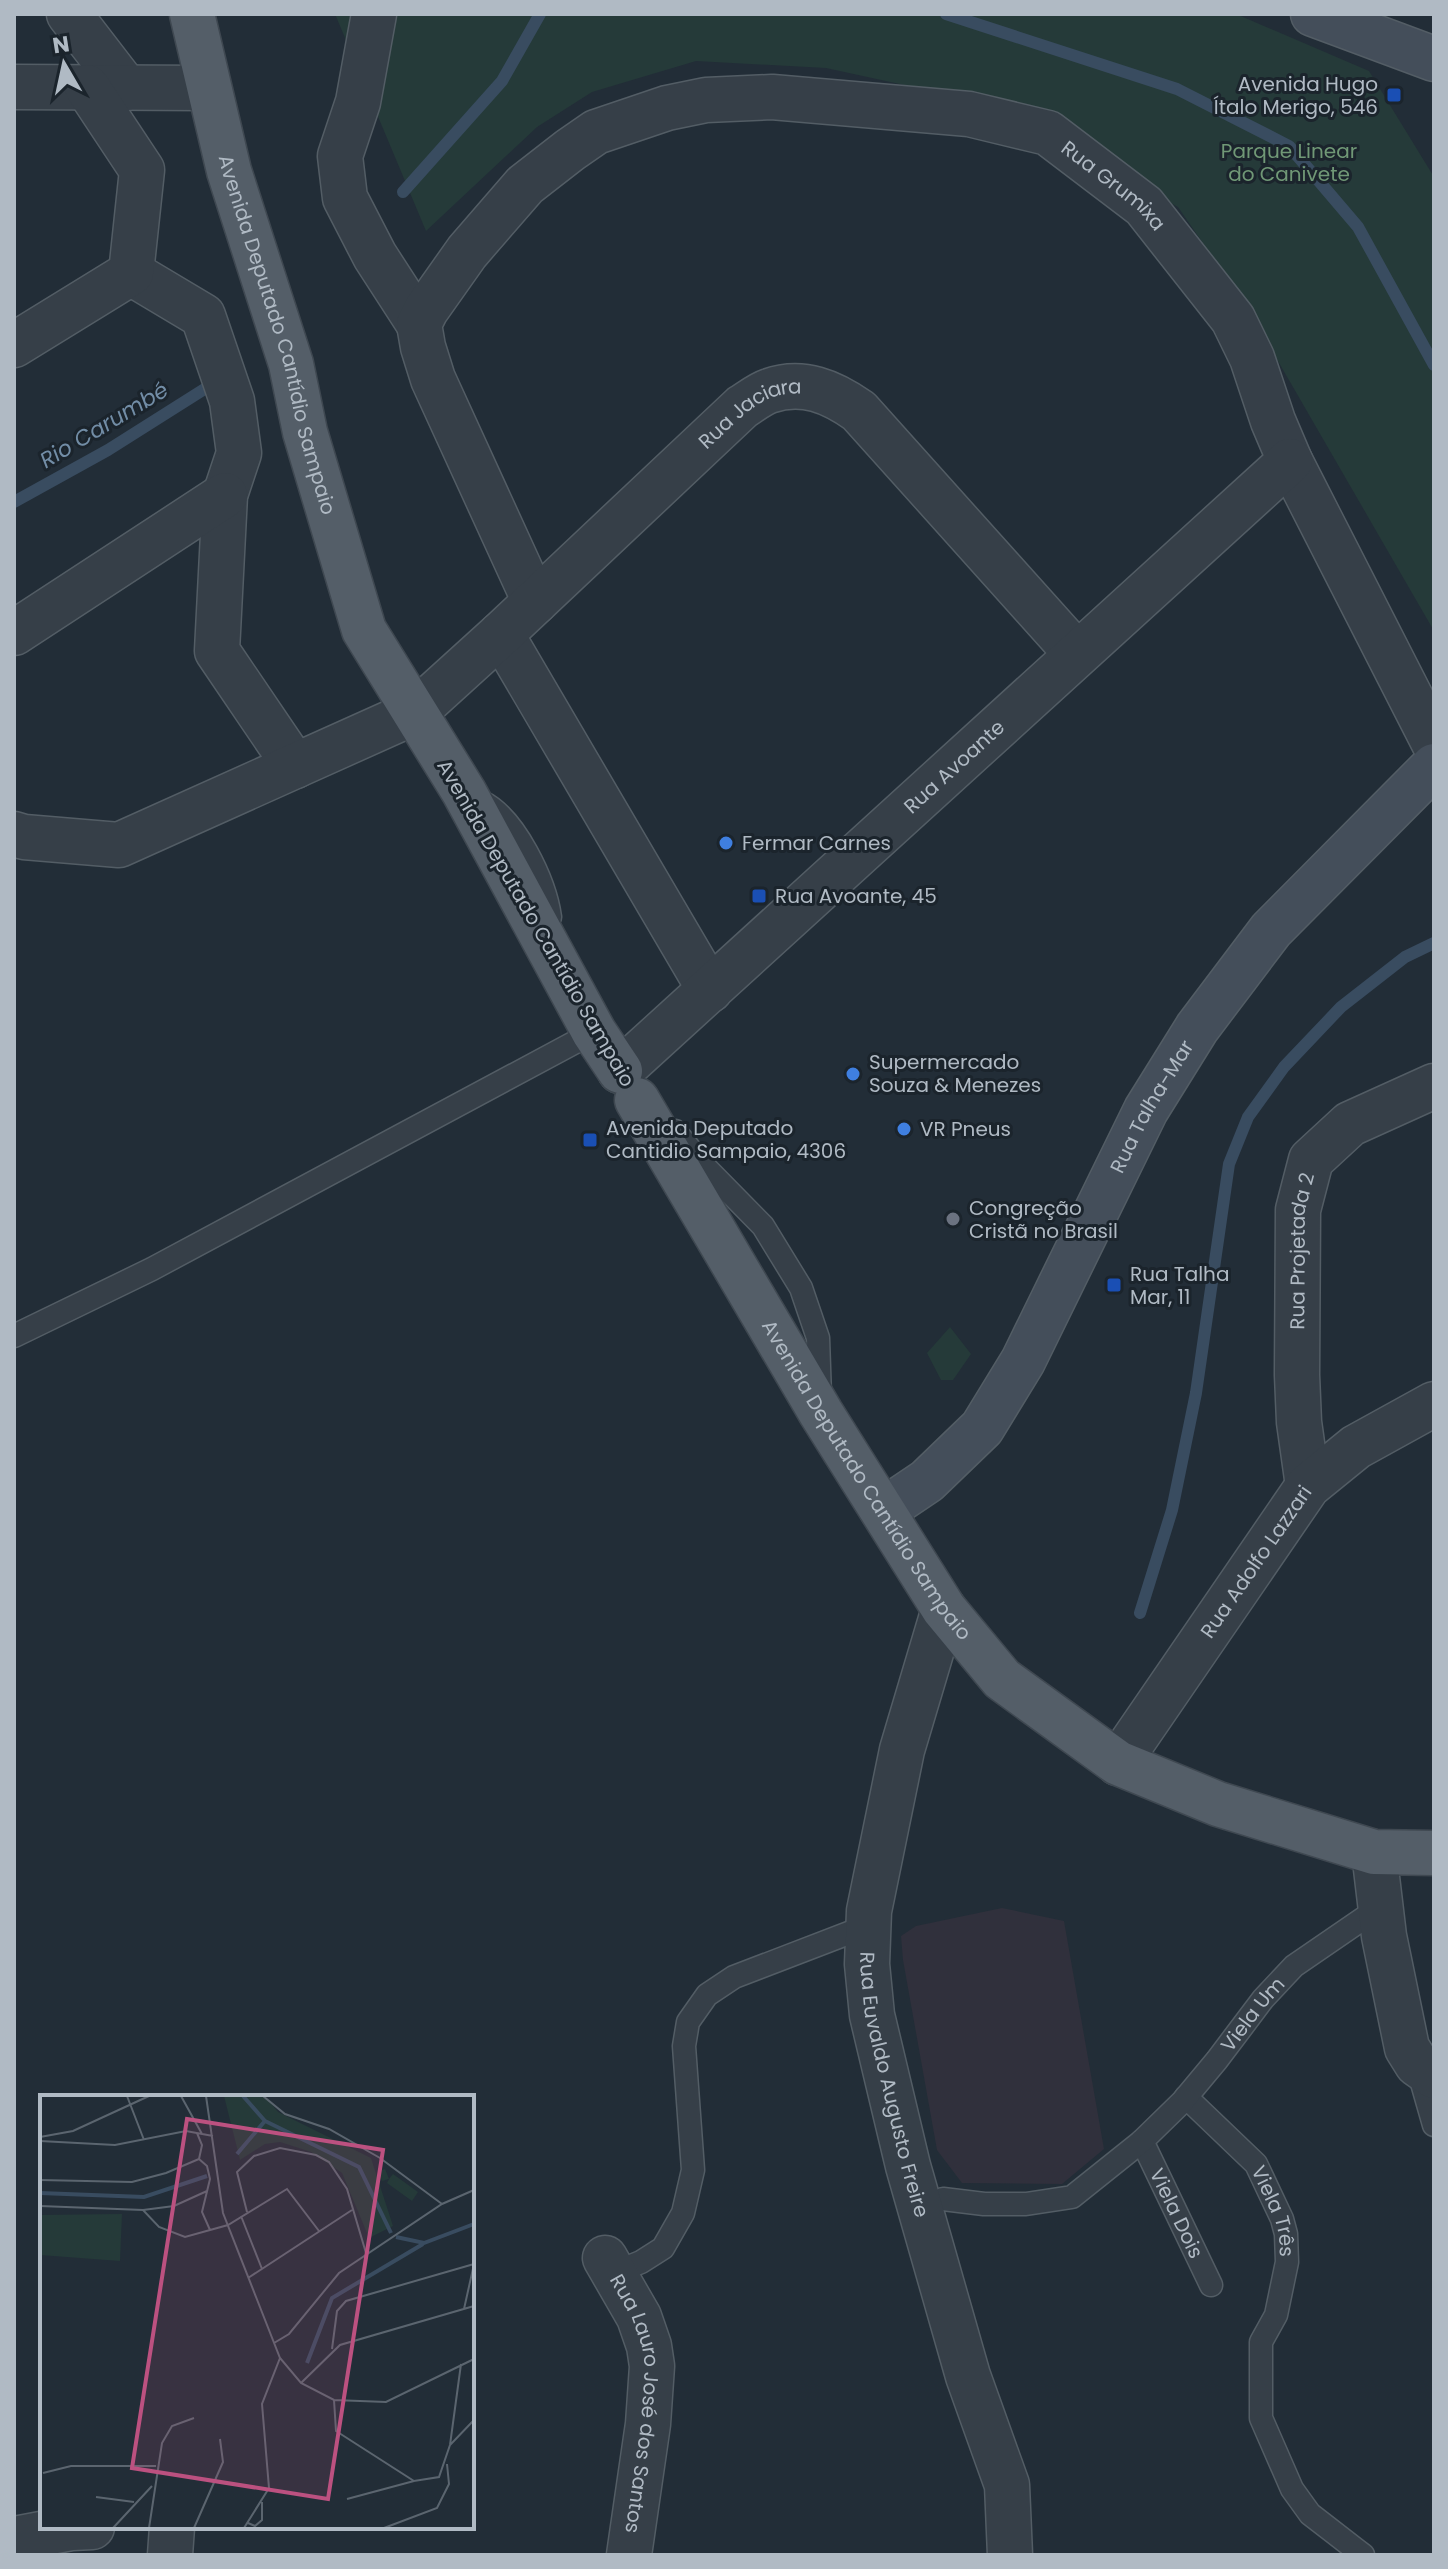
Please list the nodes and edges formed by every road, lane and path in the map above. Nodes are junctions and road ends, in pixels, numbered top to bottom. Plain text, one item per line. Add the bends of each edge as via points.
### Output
1 (69, 14) edge
2 (192, 14) edge
3 (374, 14) edge
4 (1313, 14) edge
5 (1434, 59) edge
6 (14, 87) edge
7 (106, 88) junction
8 (208, 88) junction
9 (131, 273) junction
10 (423, 317) junction
11 (14, 345) edge
12 (1290, 461) junction
13 (225, 495) junction
14 (535, 602) junction
15 (14, 633) edge
16 (501, 634) junction
17 (1077, 654) junction
18 (415, 712) junction
19 (1434, 743) edge
20 (295, 766) junction
21 (1434, 766) edge
22 (14, 834) edge
23 (710, 990) junction
24 (594, 1032) junction
25 (629, 1086) junction
26 (1434, 1086) edge
27 (14, 1336) edge
28 (1434, 1404) edge
29 (1308, 1486) junction
30 (884, 1510) junction
31 (944, 1609) junction
32 (1118, 1763) junction
33 (1374, 1852) junction
34 (1434, 1853) edge
35 (1380, 1907) junction
36 (867, 1926) junction
37 (1425, 2070) edge
38 (1186, 2097) junction
39 (1434, 2125) edge
40 (1142, 2141) junction
41 (943, 2199) dead end
42 (609, 2265) joint
43 (1211, 2285) dead end
44 (79, 2529) edge
45 (172, 2529) edge
46 (14, 2539) edge
47 (170, 2555) edge
48 (629, 2555) edge
49 (1010, 2555) edge
50 (1363, 2555) edge

1 - 7 street
2 - 8 main road, Avenida Deputado Cantídio Sampaio
3 - 10 street via 358,102 340,156 345,198 375,256
4 - 5 street
6 - 7 street
7 - 8 street
7 - 9 street via 142,170
8 - 18 main road, Avenida Deputado Cantídio Sampaio via 364,630
9 - 11 street
9 - 13 street via 203,316 232,401 239,453
10 - 12 street, Rua Grumixa via 467,252 525,185 596,132 706,100 772,97 969,114 1048,133 1144,206 1233,319
10 - 14 street via 433,379
12 - 17 street, Rua Avoante
12 - 19 street, Rua Grumixa
13 - 15 street
13 - 20 street via 217,651
14 - 16 street, Rua Jaciara
14 - 17 street, Rua Jaciara via 742,407 769,391 802,386 836,395 859,411
16 - 18 street, Rua Jaciara
16 - 23 street
17 - 23 street, Rua Avoante
18 - 20 street, Rua Jaciara
18 - 24 main road, Avenida Deputado Cantídio Sampaio
20 - 22 street, Rua Jaciara via 119,845
21 - 30 street, Rua Talha-Mar via 1271,930 1197,1028 1146,1110 1023,1361 982,1428 927,1481
23 - 25 street, Rua Avoante
24 - 25 main road, Avenida Deputado Cantídio Sampaio
24 - 27 lane via 152,1269
25 - 30 main road, Avenida Deputado Cantídio Sampaio
26 - 29 street, Rua Projetada 2 via 1350,1124 1311,1160 1298,1210 1297,1375
28 - 29 street, Rua Adolfo Lazzari via 1356,1447
29 - 32 street, Rua Adolfo Lazzari
30 - 31 main road, Avenida Deputado Cantídio Sampaio
31 - 32 main road, Avenida Deputado Cantídio Sampaio via 1002,1679
31 - 36 street, Rua Euvaldo Augusto Freire via 902,1750
32 - 33 main road, Avenida Deputado Cantídio Sampaio via 1218,1804
33 - 34 main road, Avenida Deputado Cantídio Sampaio
33 - 35 street
35 - 37 street via 1407,2048
35 - 38 lane, Viela Um via 1294,1966
36 - 42 lane via 734,1977 707,1995 688,2022 684,2046 693,2170 683,2213 663,2248 641,2262
36 - 49 street, Rua Euvaldo Augusto Freire via 872,2015 938,2275 1007,2485
37 - 39 lane
38 - 40 lane, Viela Um
38 - 50 lane, Viela Três via 1256,2164 1286,2234 1287,2262 1276,2315 1261,2342 1261,2418 1292,2489 1310,2514
40 - 41 lane, Viela Um via 1072,2197 1026,2204
40 - 43 lane, Viela Dois
42 - 48 street, Rua Lauro José dos Santos via 639,2317 652,2366
44 - 46 street
45 - 47 street

